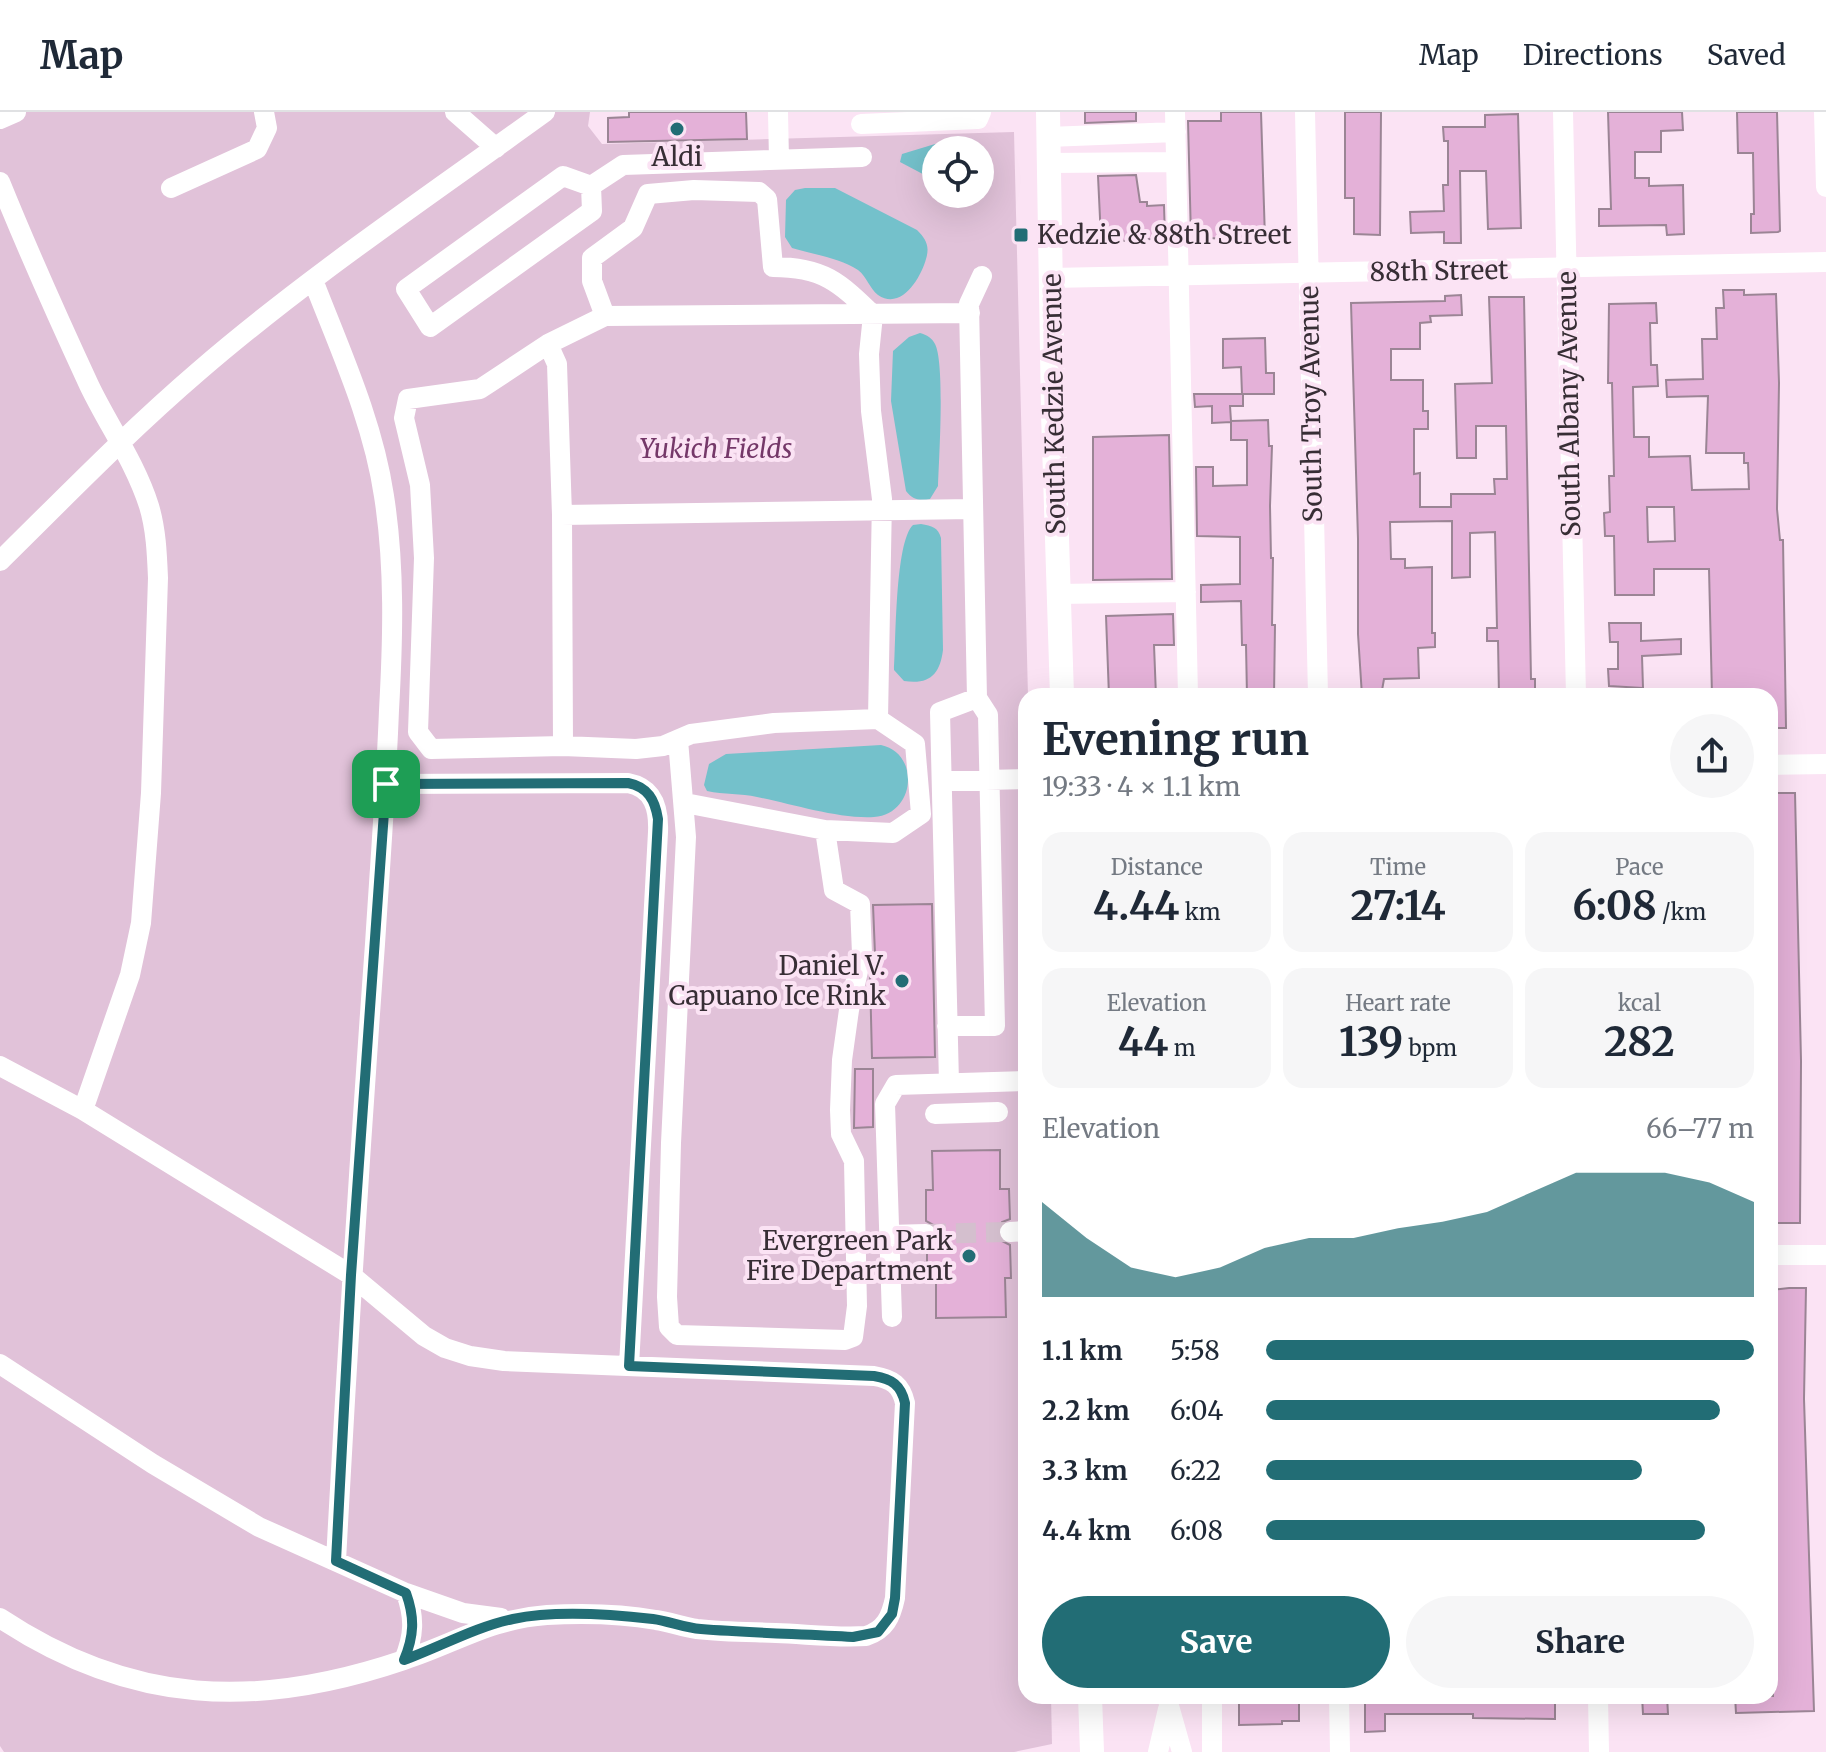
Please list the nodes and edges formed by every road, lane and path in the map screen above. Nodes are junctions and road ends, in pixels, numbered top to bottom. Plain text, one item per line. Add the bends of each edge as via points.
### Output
1 (16, 112) edge
2 (264, 112) edge
3 (455, 112) edge
4 (545, 112) edge
5 (778, 112) edge
6 (981, 112) edge
7 (1048, 112) edge
8 (1305, 112) edge
9 (1563, 112) edge
10 (1824, 112) edge
11 (0, 119) edge
12 (1175, 122) edge
13 (861, 124) dead end
14 (1048, 137) junction
15 (496, 148) junction
16 (862, 157) dead end
17 (779, 160) junction
18 (1176, 162) junction
19 (1048, 163) junction
20 (0, 182) edge
21 (591, 186) junction
22 (1826, 187) edge
23 (171, 188) dead end
24 (1826, 262) edge
25 (1566, 268) junction
26 (1308, 273) junction
27 (982, 276) dead end
28 (1179, 276) junction
29 (1051, 278) junction
30 (313, 280) junction
31 (970, 313) junction
32 (873, 315) junction
33 (605, 316) junction
34 (548, 344) junction
35 (120, 443) junction
36 (973, 509) junction
37 (882, 510) junction
38 (562, 515) junction
39 (0, 561) edge
40 (1186, 592) junction
41 (1059, 594) junction
42 (1062, 688) edge
43 (1188, 688) edge
44 (1318, 688) edge
45 (1576, 688) edge
46 (977, 698) junction
47 (878, 719) junction
48 (678, 740) junction
49 (563, 746) junction
50 (1826, 764) edge
51 (1778, 765) edge
52 (1018, 779) edge
53 (990, 780) junction
54 (942, 781) junction
55 (386, 784) junction
56 (685, 803) junction
57 (825, 830) junction
58 (947, 1026) junction
59 (0, 1066) edge
60 (1018, 1081) edge
61 (957, 1083) junction
62 (83, 1110) junction
63 (998, 1112) dead end
64 (965, 1113) junction
65 (935, 1114) dead end
66 (926, 1234) tunnel mouth
67 (889, 1235) junction
68 (1778, 1255) edge
69 (1826, 1255) edge
70 (351, 1275) junction
71 (892, 1317) dead end
72 (0, 1364) edge
73 (629, 1366) junction
74 (336, 1561) junction
75 (406, 1593) junction
76 (0, 1618) edge
77 (513, 1619) junction
78 (404, 1660) junction
79 (1090, 1704) edge
80 (1167, 1704) edge
81 (1169, 1704) edge
82 (1212, 1704) edge
83 (1339, 1704) edge
84 (1598, 1704) edge
85 (1092, 1752) edge
86 (1158, 1752) edge
87 (1182, 1752) edge
88 (1212, 1752) edge
89 (1340, 1752) edge
90 (1599, 1752) edge

1 - 11 street
2 - 23 street via 267,128 257,149
3 - 15 street
4 - 15 street
5 - 17 street
6 - 13 street via 978,119
7 - 14 main road, South Kedzie Avenue
8 - 26 street, South Troy Avenue
9 - 25 street, South Albany Avenue
10 - 22 street
12 - 14 street
12 - 18 street
14 - 19 main road, South Kedzie Avenue
15 - 30 street
16 - 17 street
17 - 21 street via 623,165
18 - 19 street
18 - 28 street
19 - 29 main road, South Kedzie Avenue
20 - 35 street via 41,283
21 - 21 street via 563,176 406,289 430,327 592,211
24 - 25 street, 88th Street
25 - 26 street, 88th Street
25 - 45 street, South Albany Avenue
26 - 28 street, 88th Street
26 - 44 street, South Troy Avenue
27 - 31 street
28 - 29 street, 88th Street
28 - 40 street
29 - 41 main road, South Kedzie Avenue
30 - 35 street via 199,371
30 - 55 street via 354,386 384,492 392,640
31 - 32 street
31 - 36 street
32 - 33 street
32 - 33 street via 835,280 797,267 773,267 767,199 759,192 694,190 648,194 633,228 592,258 592,281
32 - 37 street via 871,411
33 - 34 street
34 - 38 street via 557,364
34 - 49 street via 480,389 408,399 404,418 420,485 424,558 418,732 431,749
35 - 39 street
35 - 62 street via 149,507 157,543 150,821 141,923 130,975
36 - 37 street
36 - 46 street
37 - 38 street
37 - 47 street
38 - 49 street
40 - 41 street
40 - 43 street
41 - 42 main road, South Kedzie Avenue
46 - 53 street via 988,715
46 - 54 street via 940,712
47 - 48 street via 774,723
47 - 57 street via 915,744 921,814 893,833
48 - 49 street via 636,749
48 - 56 street
50 - 51 street
52 - 53 street
53 - 54 street
53 - 58 street via 995,1026
54 - 58 street
55 - 70 street
55 - 73 street via 628,783 646,790 656,807
56 - 57 street
56 - 57 street via 667,1297 669,1327 677,1335 853,1337 854,1161 841,1134 840,1110 849,1010 862,954 860,904 834,890
58 - 61 street
59 - 62 street
60 - 61 street
61 - 64 street
61 - 67 street via 896,1085 885,1104
62 - 70 street
63 - 64 street
64 - 65 street
66 - 67 street
67 - 71 street
68 - 69 street
70 - 73 street via 445,1348 504,1361
70 - 74 street
72 - 74 street via 259,1527
73 - 77 street via 874,1376 897,1385 905,1403 892,1614 878,1632 853,1637 698,1629 630,1617
74 - 75 street
75 - 77 street via 463,1613
75 - 78 street via 414,1630
76 - 78 street via 94,1668 172,1689 273,1689
77 - 78 street
79 - 85 main road
80 - 86 street
81 - 87 street
82 - 88 street
83 - 89 street
84 - 90 street

